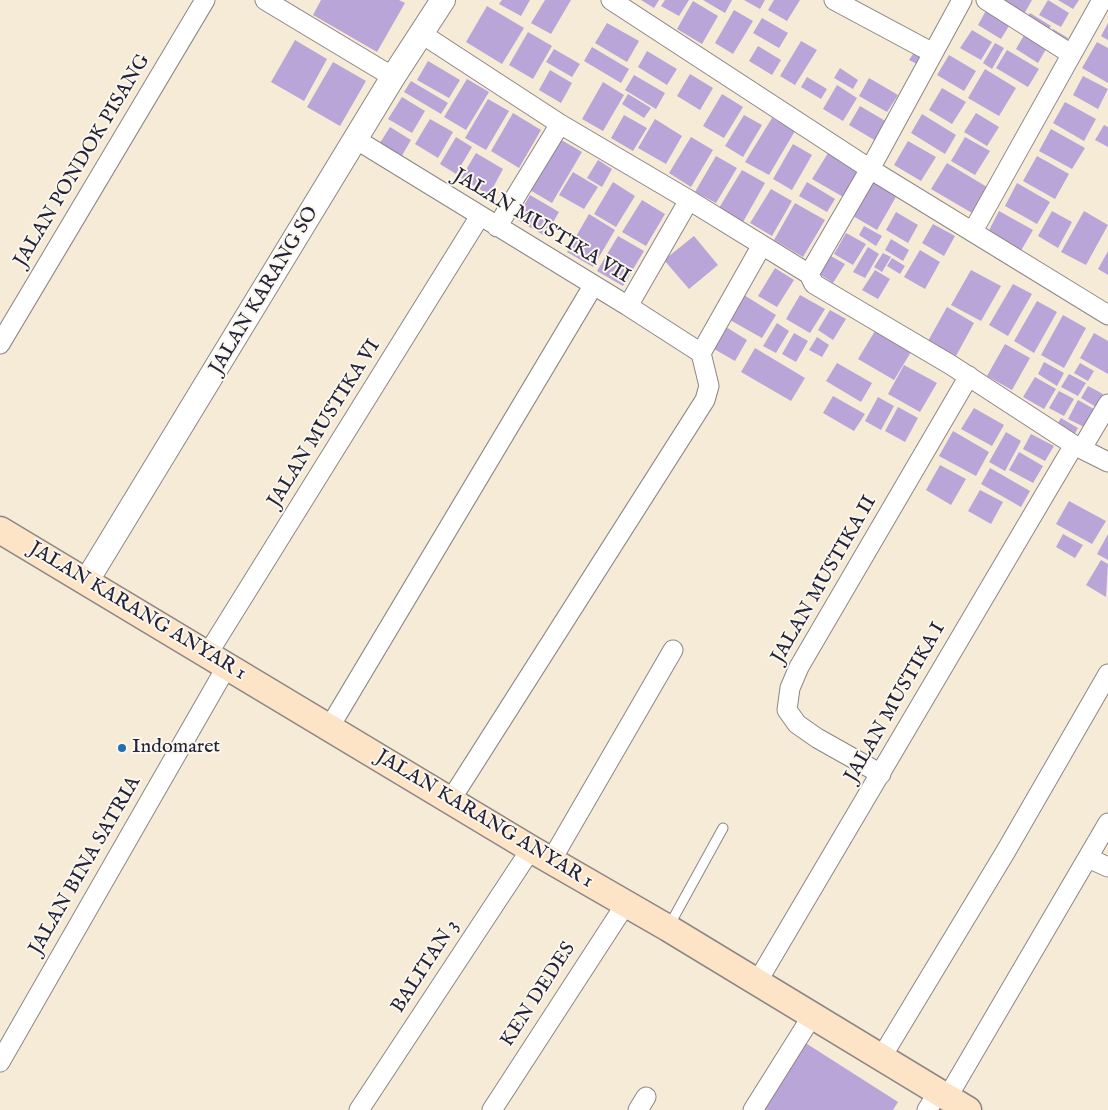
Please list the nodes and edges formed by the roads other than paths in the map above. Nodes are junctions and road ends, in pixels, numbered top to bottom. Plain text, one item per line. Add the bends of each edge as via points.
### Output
1 (205, 0) edge
2 (265, 0) edge
3 (443, 0) edge
4 (611, 0) edge
5 (834, 0) edge
6 (962, 0) edge
7 (986, 0) edge
8 (1102, 0) edge
9 (422, 34) junction
10 (932, 53) junction
11 (1071, 54) junction
12 (393, 78) junction
13 (560, 124) junction
14 (357, 140) junction
15 (870, 169) junction
16 (690, 200) junction
17 (480, 216) junction
18 (497, 227) junction
19 (973, 231) junction
20 (762, 245) junction
21 (809, 274) junction
22 (593, 286) junction
23 (628, 306) junction
24 (1108, 315) edge
25 (0, 344) edge
26 (701, 353) junction
27 (968, 376) junction
28 (1108, 404) edge
29 (1078, 446) junction
30 (1108, 462) edge
31 (0, 530) edge
32 (86, 582) junction
33 (672, 650) dead end
34 (217, 660) junction
35 (1108, 674) edge
36 (330, 728) junction
37 (881, 774) junction
38 (450, 801) junction
39 (1108, 823) edge
40 (723, 828) dead end
41 (541, 854) junction
42 (1088, 858) junction
43 (1108, 867) edge
44 (625, 905) junction
45 (668, 928) junction
46 (756, 984) junction
47 (812, 1016) junction
48 (881, 1058) junction
49 (0, 1062) edge
50 (945, 1103) edge
51 (359, 1110) edge
52 (492, 1110) edge
53 (753, 1110) edge

1 - 25 street, JALAN PONDOK PISANG
2 - 12 street
3 - 9 street, JALAN KARANG SO
4 - 15 street
5 - 10 street
6 - 10 street
7 - 11 street
8 - 11 street
9 - 12 street, JALAN KARANG SO
9 - 13 street
10 - 15 street
11 - 19 street
12 - 14 street, JALAN KARANG SO
13 - 16 street
13 - 18 street
14 - 17 street, JALAN MUSTIKA VII
14 - 32 street, JALAN KARANG SO
15 - 19 street
15 - 21 street
16 - 20 street
16 - 23 street
17 - 18 street, JALAN MUSTIKA VII
17 - 34 street, JALAN MUSTIKA VI
18 - 22 street, JALAN MUSTIKA VII
19 - 24 street
20 - 21 street
20 - 26 street
21 - 27 street via 814,284
22 - 23 street, JALAN MUSTIKA VII
22 - 36 street
23 - 26 street, JALAN MUSTIKA VII
26 - 38 street via 709,386 705,400
27 - 29 street
27 - 37 street, JALAN MUSTIKA II via 799,667 790,688 786,710 797,724
28 - 29 street, JALAN MUSTIKA I
29 - 30 street
29 - 37 street, JALAN MUSTIKA I
31 - 32 main road, JALAN KARANG ANYAR 1
32 - 34 main road, JALAN KARANG ANYAR 1
33 - 41 street, BALITAN 3
34 - 36 main road, JALAN KARANG ANYAR 1
34 - 49 street, JALAN BINA SATRIA
35 - 48 street
36 - 38 main road, JALAN KARANG ANYAR 1
37 - 46 street, JALAN MUSTIKA I
38 - 41 main road, JALAN KARANG ANYAR 1
39 - 42 street
40 - 45 lane
41 - 44 main road, JALAN KARANG ANYAR 1
41 - 51 street, BALITAN 3
42 - 43 street
42 - 50 street
44 - 45 main road, JALAN KARANG ANYAR 1
44 - 52 street, KEN DEDES
45 - 46 main road, JALAN KARANG ANYAR 1
46 - 47 main road, JALAN KARANG ANYAR 1
47 - 48 main road, JALAN KARANG ANYAR 1
47 - 53 street
48 - 50 main road, JALAN KARANG ANYAR 1

